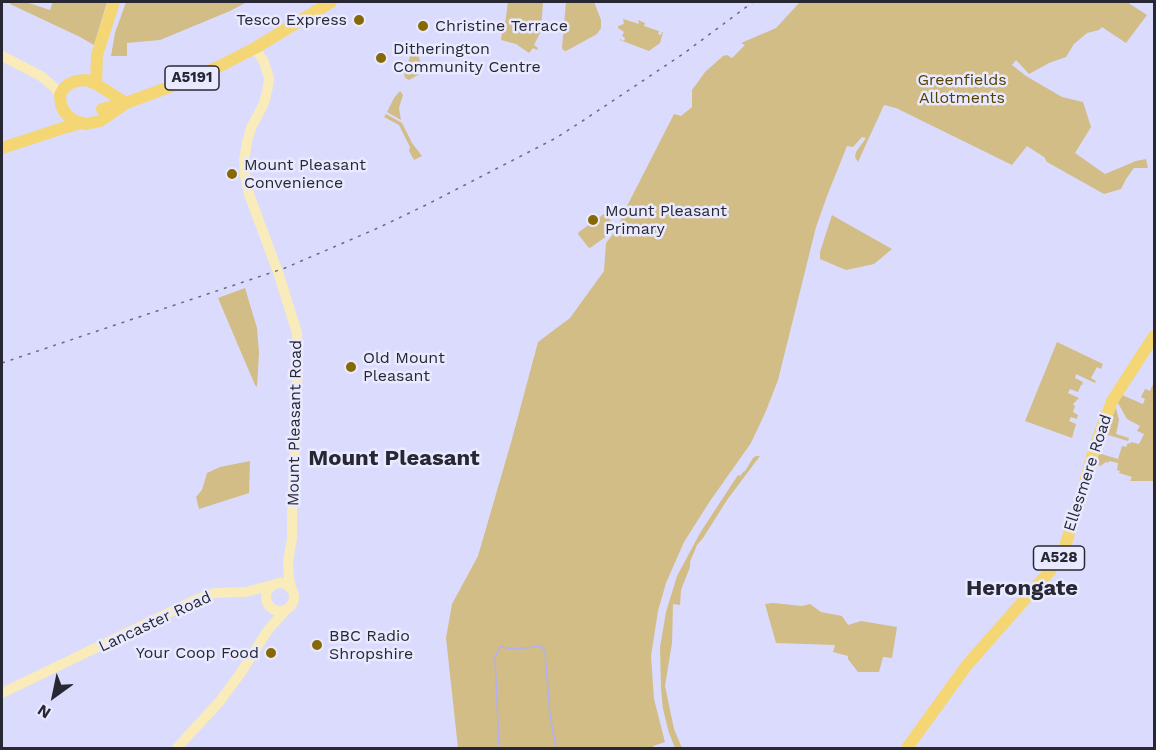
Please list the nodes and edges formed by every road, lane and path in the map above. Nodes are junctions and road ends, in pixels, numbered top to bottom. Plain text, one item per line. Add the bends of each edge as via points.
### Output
1 (114, 2) edge
2 (331, 2) edge
3 (255, 48) junction
4 (97, 55) junction
5 (2, 56) edge
6 (41, 76) junction
7 (72, 82) junction
8 (98, 86) junction
9 (61, 100) junction
10 (126, 103) junction
11 (102, 109) junction
12 (86, 123) junction
13 (47, 133) junction
14 (2, 148) edge
15 (1155, 336) edge
16 (288, 562) junction
17 (273, 585) junction
18 (291, 588) junction
19 (246, 592) junction
20 (268, 604) junction
21 (285, 611) junction
22 (268, 630) junction
23 (2, 693) edge
24 (177, 748) edge
25 (907, 748) edge

1 - 4 main road
2 - 3 main road, A5191
3 - 10 main road, A5191 via 183,82
3 - 16 street, Mount Pleasant Road via 269,78 264,102 247,142 245,176 297,333 292,538
4 - 7 main road
4 - 8 main road
5 - 6 street
6 - 7 street
6 - 9 street
7 - 8 main road via 86,80
7 - 9 main road via 64,88
8 - 10 main road
8 - 11 main road via 103,94
9 - 12 main road via 67,115 75,122
9 - 13 main road via 61,118
10 - 11 main road, A5191
10 - 12 main road, A5191 via 105,118
11 - 12 main road
12 - 13 main road
13 - 14 main road
15 - 25 main road, Ellesmere Road / A528 via 1112,401 1059,558 967,665
16 - 17 street, Mount Pleasant Road
16 - 18 street, Mount Pleasant Road
17 - 18 street via 283,583
17 - 19 street, Lancaster Road
17 - 20 street, Mount Pleasant Road via 266,595
18 - 21 street, Mount Pleasant Road via 294,603
19 - 20 street, Lancaster Road
19 - 23 street, Lancaster Road via 214,593 193,601
20 - 21 street via 275,611
20 - 22 street, Mount Pleasant Road
21 - 22 street, Mount Pleasant Road
22 - 24 street, Mount Pleasant Road via 220,701

